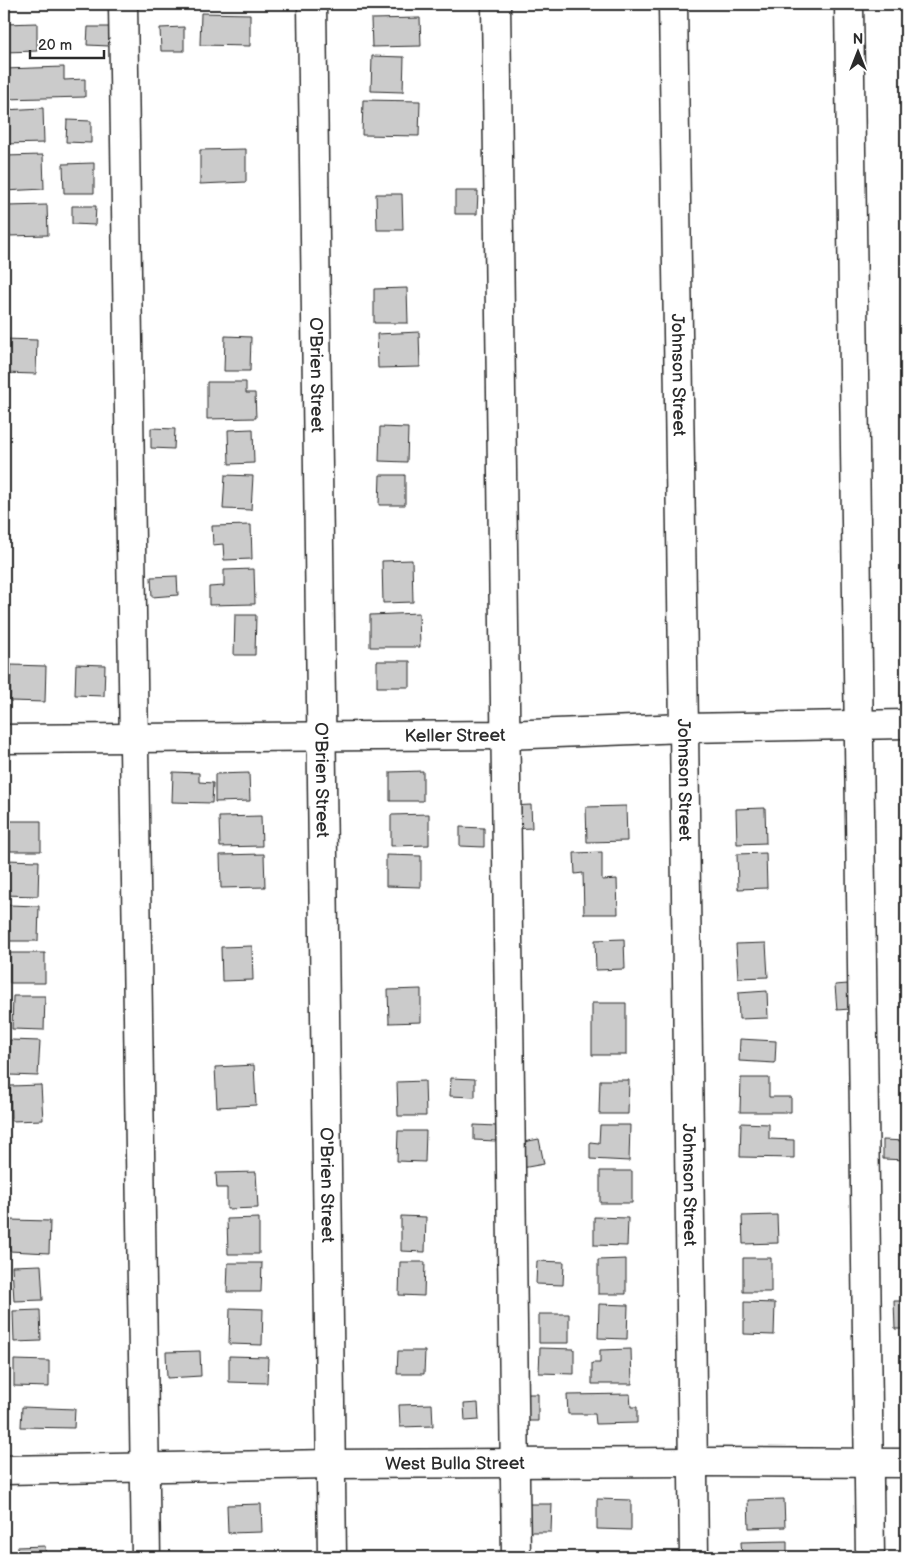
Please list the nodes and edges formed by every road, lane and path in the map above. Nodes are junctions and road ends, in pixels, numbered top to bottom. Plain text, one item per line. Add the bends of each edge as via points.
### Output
1 (123, 4) edge
2 (312, 4) edge
3 (496, 4) edge
4 (673, 4) edge
5 (849, 4) edge
6 (906, 724) edge
7 (859, 725) junction
8 (684, 728) junction
9 (505, 735) junction
10 (134, 738) junction
11 (323, 738) junction
12 (4, 740) edge
13 (693, 1462) junction
14 (514, 1463) junction
15 (869, 1463) junction
16 (906, 1463) edge
17 (331, 1464) junction
18 (144, 1468) junction
19 (4, 1470) edge
20 (146, 1557) edge
21 (332, 1557) edge
22 (516, 1557) edge
23 (694, 1557) edge
24 (870, 1557) edge

1 - 10 street
2 - 11 street, O'Brien Street
3 - 9 street
4 - 8 street, Johnson Street
5 - 7 street
6 - 7 street, Keller Street
7 - 8 street, Keller Street
7 - 15 street
8 - 9 street, Keller Street
8 - 13 street, Johnson Street
9 - 11 street, Keller Street
9 - 14 street
10 - 11 street, Keller Street
10 - 12 street, Keller Street
10 - 18 street
11 - 17 street, O'Brien Street
13 - 14 street, West Bulla Street
13 - 15 street, West Bulla Street
13 - 23 street, Johnson Street
14 - 17 street, West Bulla Street
14 - 22 street
15 - 16 street, West Bulla Street
15 - 24 street
17 - 18 street, West Bulla Street
17 - 21 street, O'Brien Street
18 - 19 street, West Bulla Street
18 - 20 street

